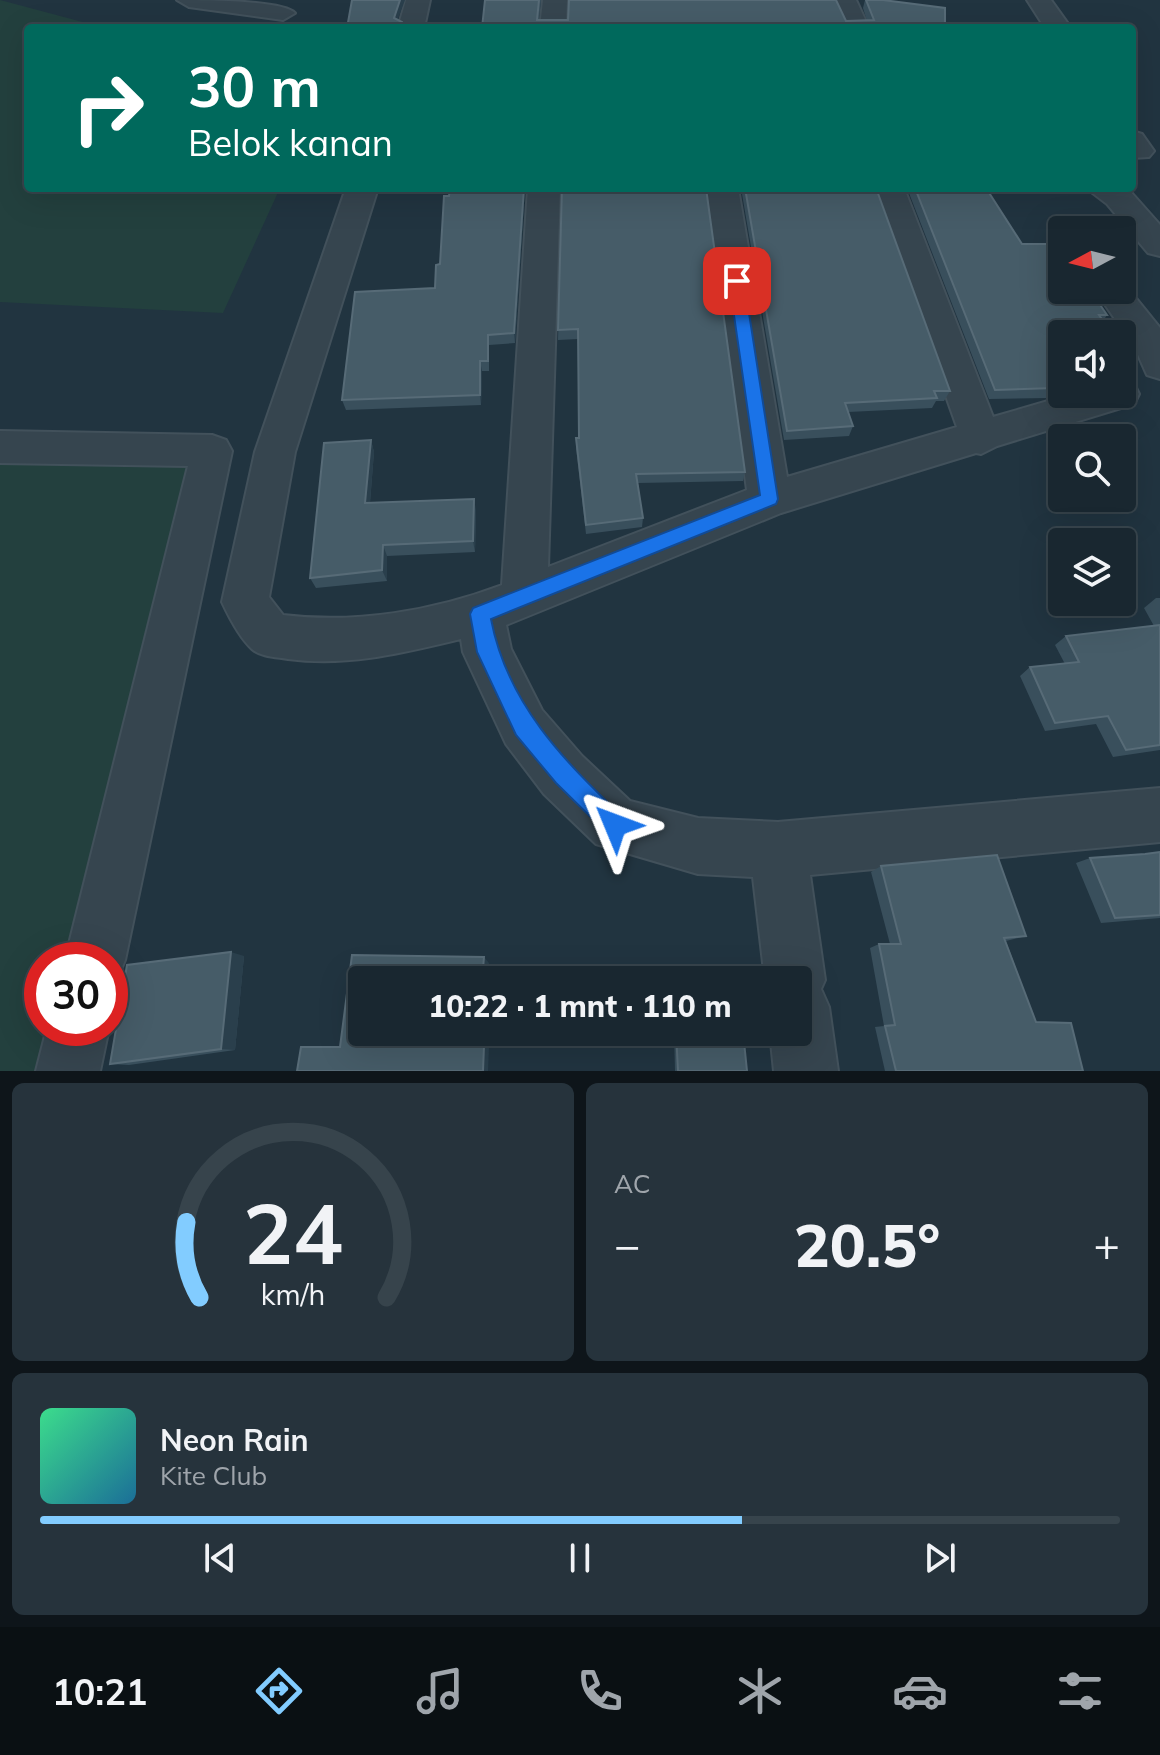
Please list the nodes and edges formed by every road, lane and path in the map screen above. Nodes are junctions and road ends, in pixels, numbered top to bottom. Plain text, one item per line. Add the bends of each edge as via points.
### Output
1 (189, 0) edge
2 (418, 0) edge
3 (555, 0) edge
4 (844, 0) edge
5 (1039, 0) edge
6 (283, 14) edge
7 (412, 24) edge
8 (553, 24) edge
9 (854, 24) edge
10 (1055, 24) edge
11 (361, 192) edge
12 (544, 192) edge
13 (723, 192) edge
14 (889, 192) edge
15 (1109, 192) edge
16 (1160, 246) edge
17 (1134, 305) edge
18 (1160, 367) edge
19 (1136, 389) edge
20 (1077, 408) edge
21 (981, 439) junction
22 (0, 447) edge
23 (770, 499) junction
24 (502, 604) junction
25 (1160, 815) edge
26 (778, 850) junction
27 (99, 942) edge
28 (793, 966) edge
29 (74, 1046) edge
30 (803, 1046) edge
31 (68, 1071) edge
32 (806, 1071) edge

1 - 6 street
2 - 7 street
3 - 8 street
4 - 9 street
5 - 10 street
11 - 24 street via 275,452 245,602 270,635 325,642 385,636
12 - 24 street
13 - 23 street
14 - 21 street
15 - 16 street
17 - 18 street
18 - 19 street
20 - 21 street
21 - 23 street
22 - 27 street via 212,451
23 - 24 street
24 - 26 street via 487,652 524,727 563,775 615,825 698,846
25 - 26 street
26 - 28 street
29 - 31 street
30 - 32 street

